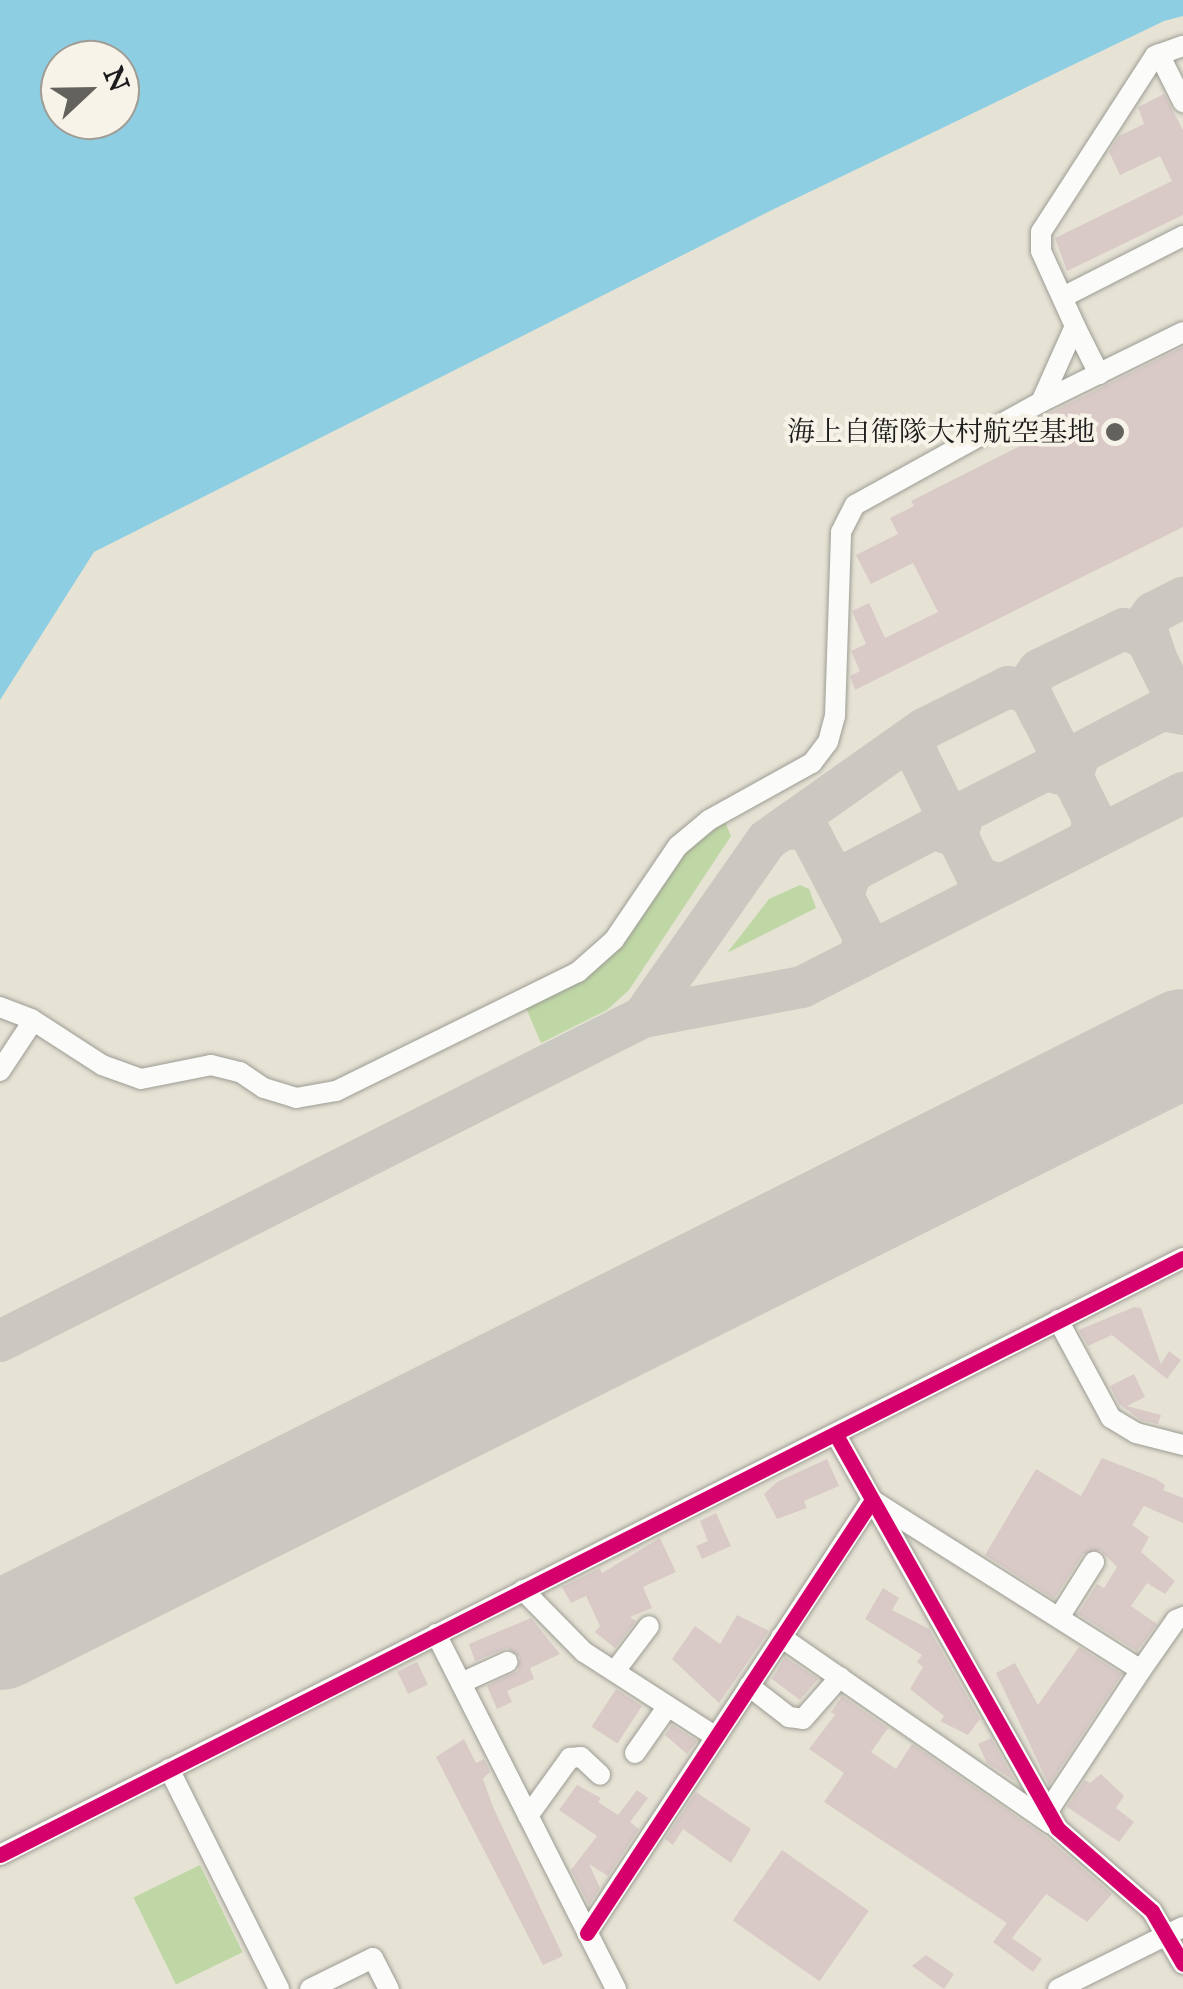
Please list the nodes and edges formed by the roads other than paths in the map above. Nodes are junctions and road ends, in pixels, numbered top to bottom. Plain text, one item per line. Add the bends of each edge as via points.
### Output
1 (1183, 46) edge
2 (1159, 54) junction
3 (1183, 102) edge
4 (1182, 239) edge
5 (1064, 296) junction
6 (1075, 326) junction
7 (1183, 332) edge
8 (1100, 374) junction
9 (1041, 402) junction
10 (0, 1007) edge
11 (33, 1020) junction
12 (0, 1070) edge
13 (1183, 1258) edge
14 (1058, 1320) junction
15 (836, 1434) junction
16 (1183, 1445) edge
17 (872, 1500) junction
18 (1094, 1562) dead end
19 (523, 1590) junction
20 (1060, 1616) junction
21 (1183, 1618) edge
22 (649, 1626) dead end
23 (436, 1634) junction
24 (781, 1637) junction
25 (507, 1662) dead end
26 (1141, 1670) junction
27 (615, 1671) junction
28 (840, 1678) junction
29 (461, 1684) junction
30 (749, 1686) junction
31 (668, 1706) junction
32 (716, 1737) junction
33 (636, 1754) dead end
34 (169, 1769) junction
35 (600, 1775) dead end
36 (528, 1816) junction
37 (1052, 1820) junction
38 (0, 1855) edge
39 (1176, 1931) edge
40 (587, 1932) junction
41 (1183, 1964) edge
42 (279, 1989) edge
43 (310, 1989) edge
44 (389, 1989) edge
45 (616, 1989) edge
46 (1058, 1989) edge

1 - 2 street
2 - 3 street
2 - 5 street via 1041,232 1041,251
4 - 5 street
5 - 6 street
6 - 8 street
6 - 9 street
7 - 8 street
8 - 9 street
9 - 11 street via 855,505 841,532 828,742 812,763 709,820 678,846 614,940 578,972 336,1091 296,1098 211,1065 141,1079 102,1065
10 - 11 street
11 - 12 street
13 - 14 street
14 - 15 street
14 - 16 street via 1111,1418 1136,1433
15 - 17 street
15 - 19 street
17 - 20 street
17 - 24 street
17 - 37 street
18 - 20 street
19 - 23 street
19 - 27 street via 584,1652
20 - 26 street
21 - 26 street
22 - 27 street
23 - 29 street
23 - 34 street
24 - 28 street
24 - 30 street
25 - 29 street
26 - 37 street
27 - 31 street
28 - 30 street via 803,1719 789,1717
28 - 37 street
29 - 36 street
30 - 32 street
31 - 32 street
31 - 33 street
32 - 40 street
34 - 38 street
34 - 42 street
35 - 36 street via 581,1757 570,1758
36 - 40 street
37 - 39 street
39 - 41 street
39 - 46 street
40 - 45 street
43 - 44 street via 374,1958

